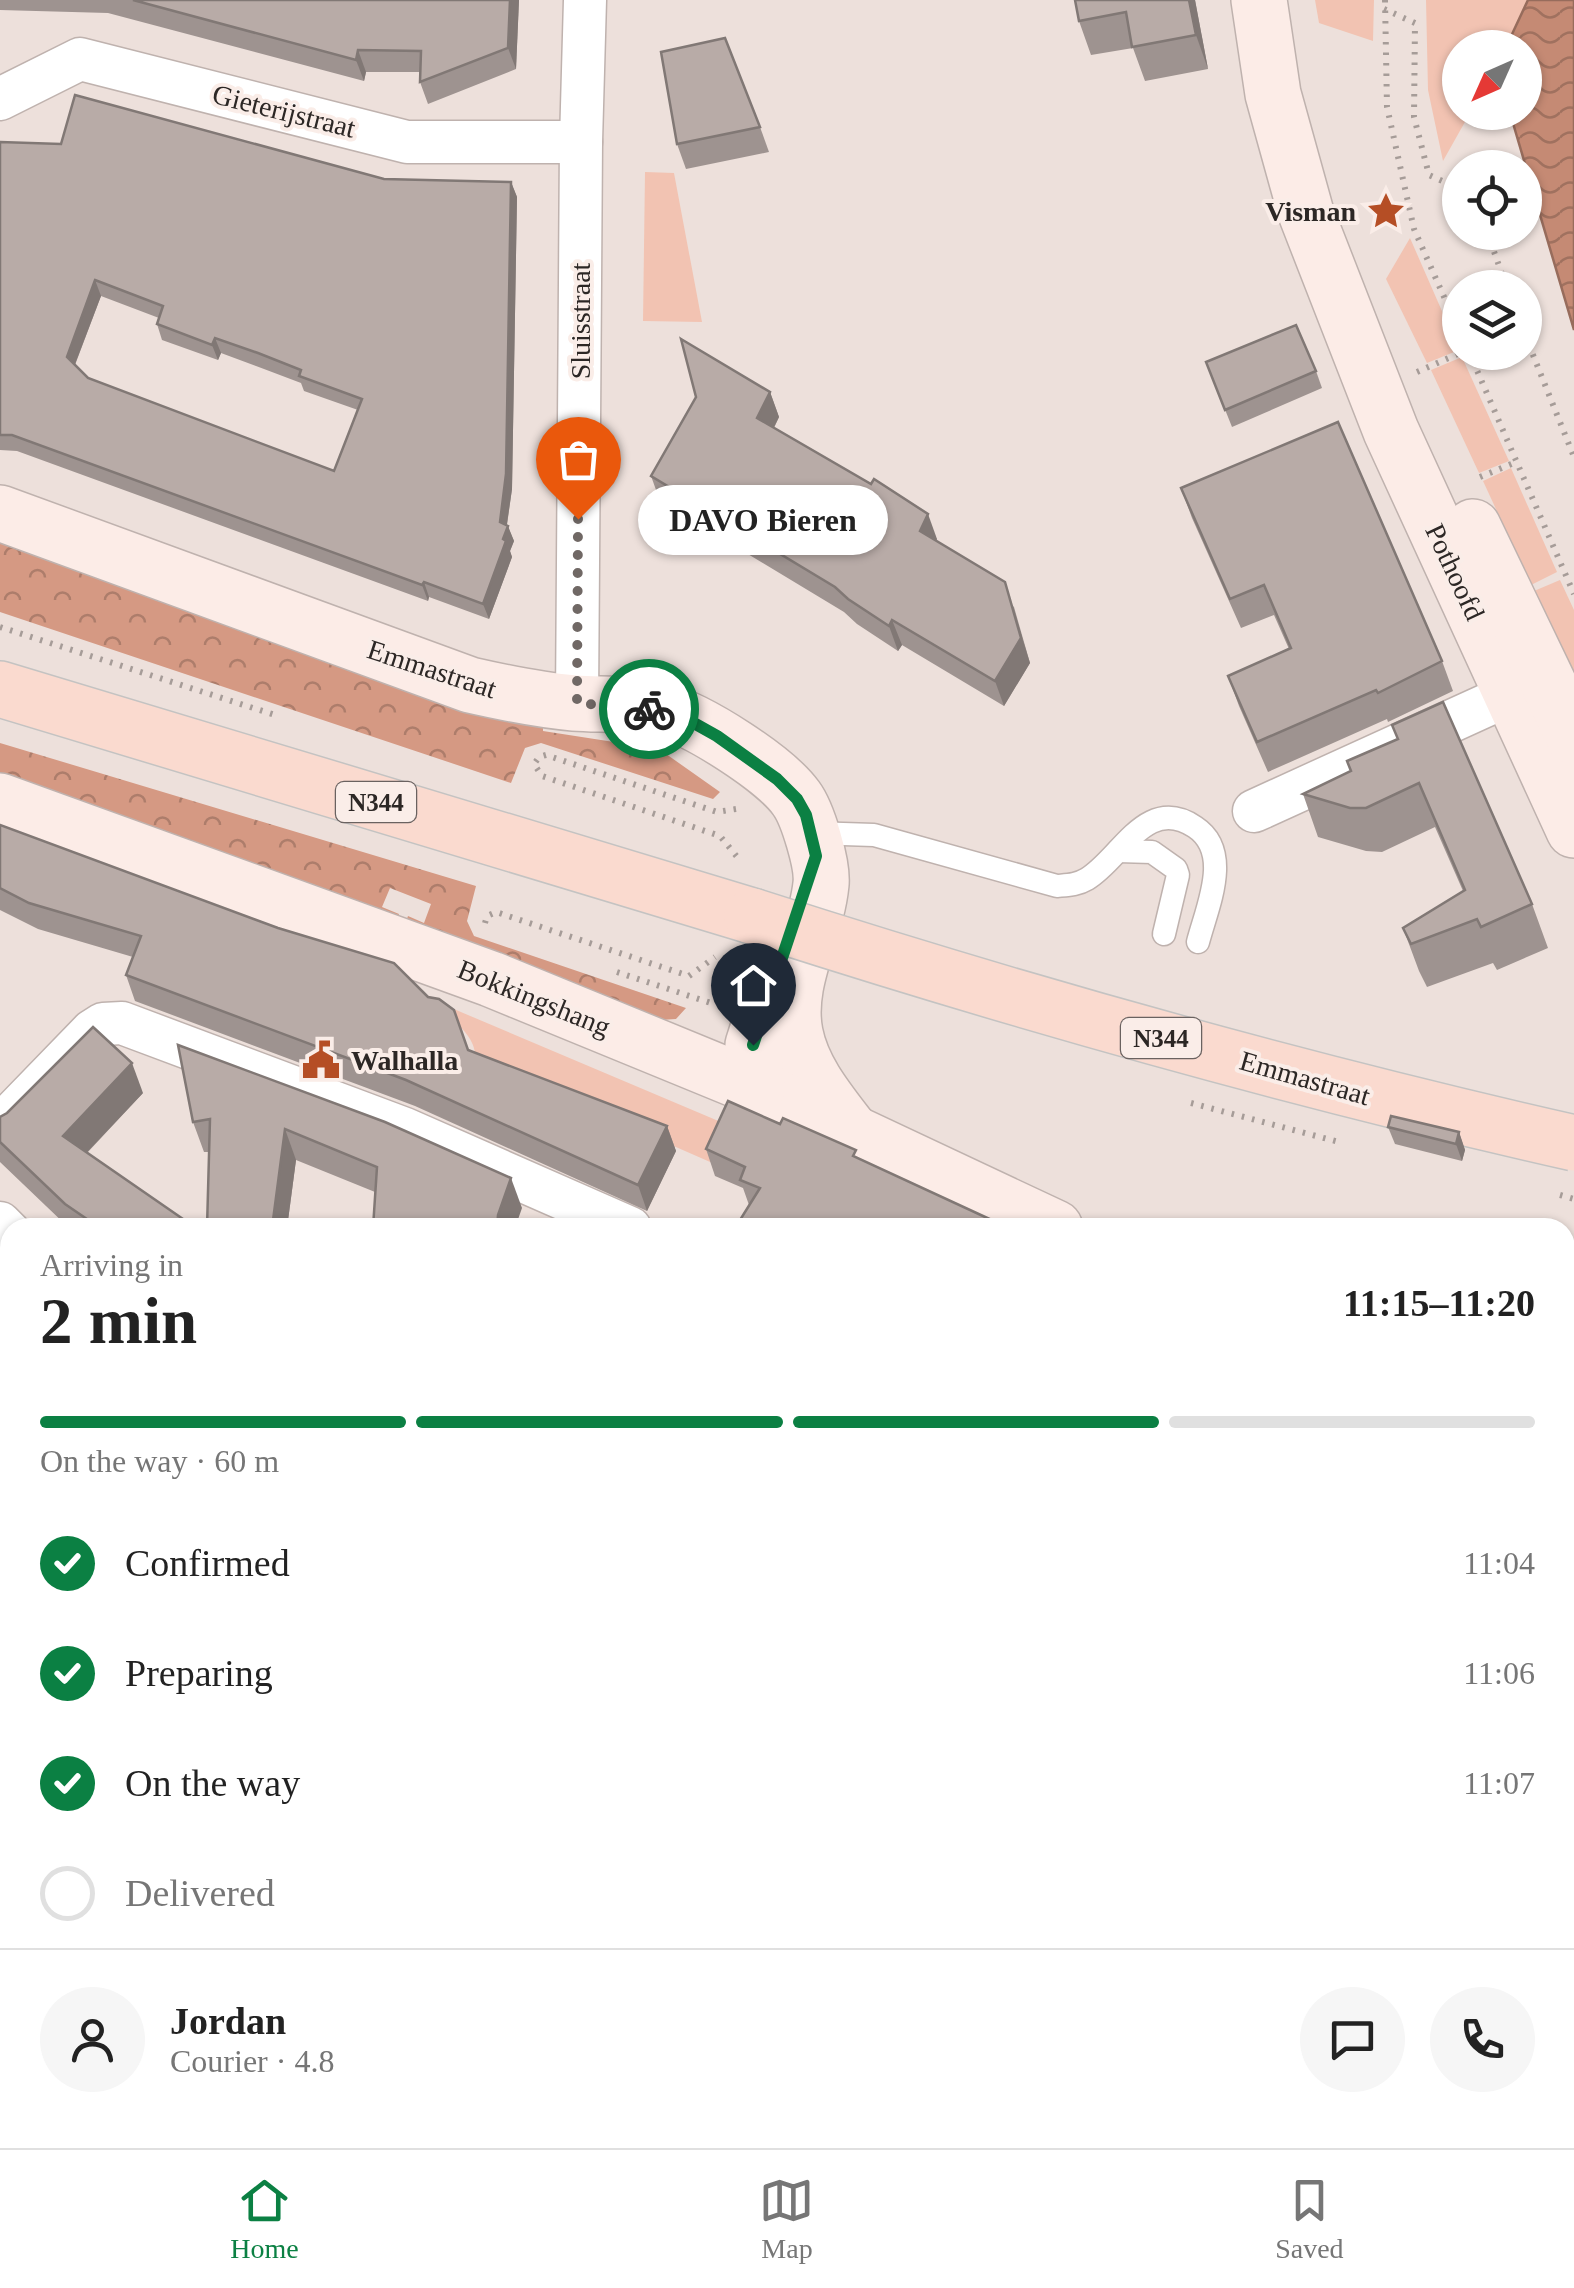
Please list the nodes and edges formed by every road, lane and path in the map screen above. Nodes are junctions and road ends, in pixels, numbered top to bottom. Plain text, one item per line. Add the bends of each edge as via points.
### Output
1 (585, 0) edge
2 (1258, 0) edge
3 (1385, 4) edge
4 (0, 98) edge
5 (580, 142) junction
6 (1442, 181) edge
7 (1442, 292) edge
8 (1346, 309) junction
9 (1442, 362) edge
10 (1473, 370) edge
11 (1539, 370) edge
12 (1409, 376) dead end
13 (1574, 457) edge
14 (1516, 462) junction
15 (1474, 480) dead end
16 (0, 514) edge
17 (1574, 594) edge
18 (0, 689) edge
19 (1511, 694) junction
20 (577, 703) junction
21 (1574, 737) edge
22 (0, 802) edge
23 (1254, 811) dead end
24 (808, 829) junction
25 (1574, 830) edge
26 (1118, 851) junction
27 (749, 892) junction
28 (491, 931) dead end
29 (1164, 934) dead end
30 (1198, 942) dead end
31 (716, 956) dead end
32 (616, 972) dead end
33 (760, 1018) junction
34 (757, 1088) junction
35 (0, 1126) edge
36 (850, 1130) junction
37 (1574, 1143) edge
38 (566, 1214) edge
39 (1034, 1218) edge

1 - 5 street, Sluisstraat
2 - 8 street, Pothoofd via 1273,94 1306,213
3 - 6 path via 1414,23 1414,117 1429,175
3 - 7 path via 1387,107 1414,229
4 - 5 street, Gieterijstraat via 80,60 408,142
5 - 20 street, Sluisstraat
8 - 19 street, Pothoofd via 1391,432
8 - 21 street, Pothoofd via 1440,459
9 - 12 path
10 - 14 path
11 - 13 path
14 - 15 path
14 - 17 path
16 - 20 street, Emmastraat via 470,685
18 - 27 main road, Emmastraat / N344
19 - 23 street
19 - 25 street, Pothoofd
20 - 24 street, Emmastraat via 664,711 692,722 752,760
22 - 34 street, Bokkingshang via 491,979
24 - 26 lane via 874,835 1057,886 1085,881
24 - 27 path via 718,812 546,755 534,762 542,776 720,836
24 - 33 street
24 - 36 street via 822,880 798,973 795,1035 814,1081
26 - 29 lane via 1152,852 1176,868
26 - 30 lane via 1140,828 1165,818 1204,834 1216,870
27 - 37 main road, Emmastraat / N344, bridge via 927,972 1343,1089
28 - 31 path via 485,921 497,913 688,976
32 - 33 path
33 - 34 street via 753,1045
34 - 36 street, Bokkingshang
35 - 38 street via 92,1031 116,1022 405,1130
36 - 39 street, Bokkingshang

